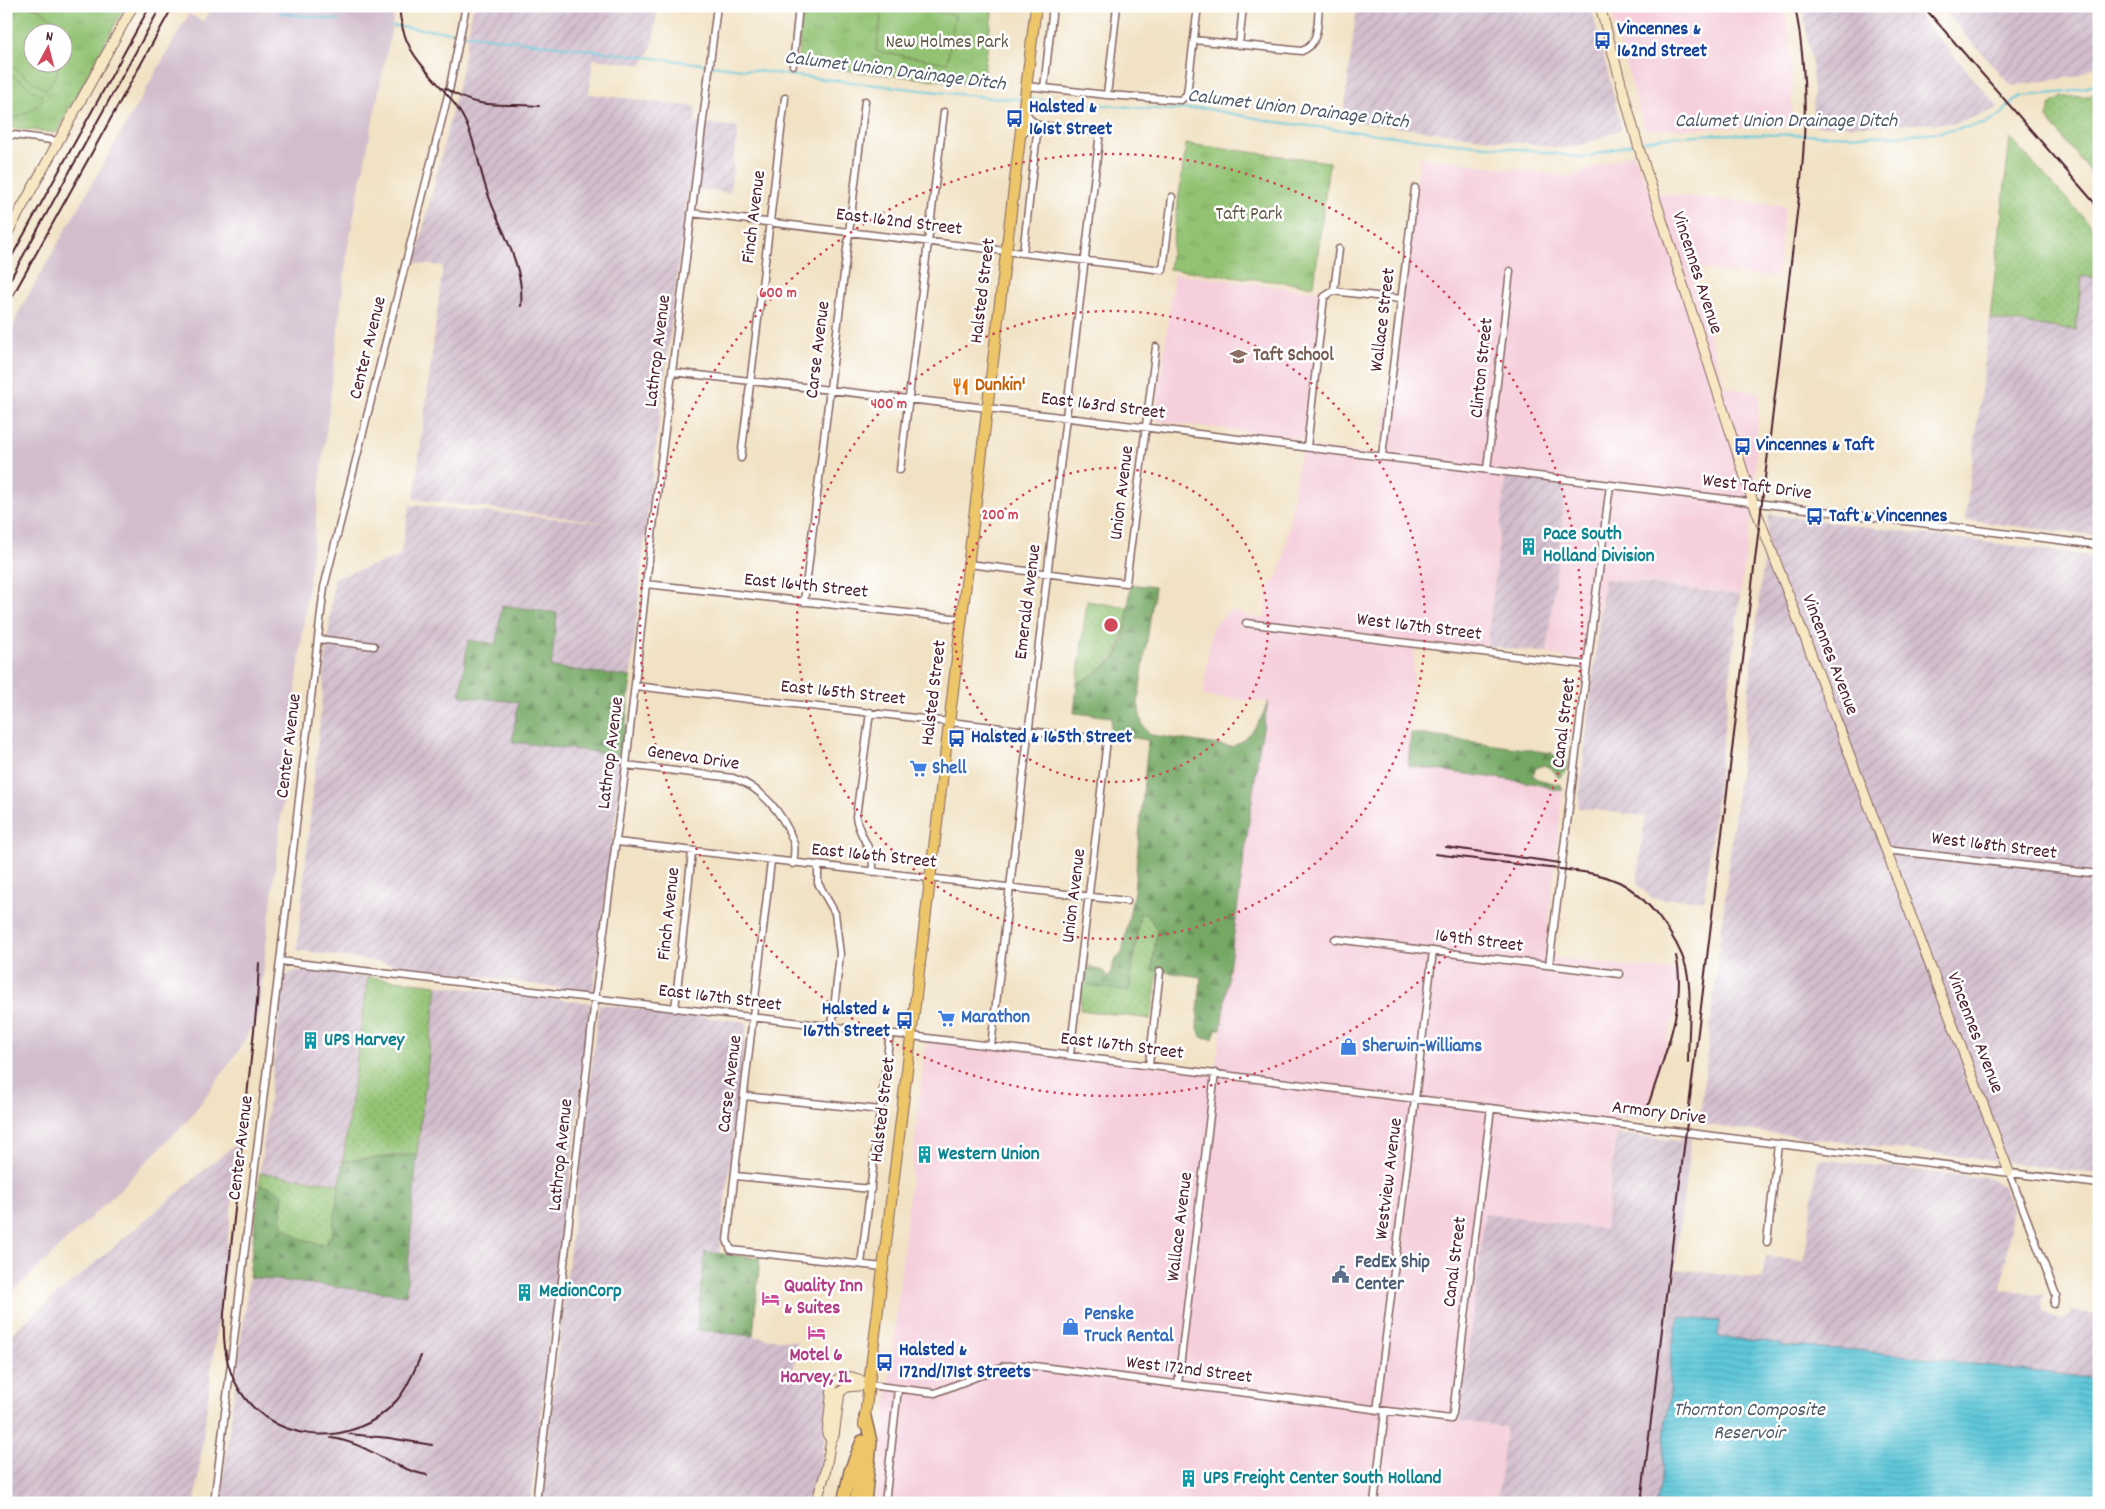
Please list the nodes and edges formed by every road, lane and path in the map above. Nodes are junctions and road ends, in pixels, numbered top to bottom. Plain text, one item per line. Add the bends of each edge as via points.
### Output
1 (133, 6) edge
2 (466, 6) edge
3 (717, 6) edge
4 (799, 6) edge
5 (1036, 6) edge
6 (1053, 6) edge
7 (1117, 6) edge
8 (1198, 6) edge
9 (1244, 6) edge
10 (1319, 6) edge
11 (1600, 6) edge
12 (1194, 40) junction
13 (1239, 45) junction
14 (793, 65) dead end
15 (1027, 86) junction
16 (1044, 88) junction
17 (1107, 95) junction
18 (785, 98) dead end
19 (865, 101) dead end
20 (1024, 109) junction
21 (944, 112) dead end
22 (1038, 124) junction
23 (6, 134) edge
24 (1020, 136) junction
25 (59, 140) junction
26 (1415, 188) dead end
27 (1172, 198) dead end
28 (691, 213) junction
29 (770, 223) junction
30 (849, 232) junction
31 (6, 236) edge
32 (928, 242) junction
33 (1339, 248) dead end
34 (1007, 251) junction
35 (1023, 253) junction
36 (1086, 261) junction
37 (1510, 271) dead end
38 (1334, 291) junction
39 (1402, 299) junction
40 (1156, 347) dead end
41 (672, 372) junction
42 (750, 381) junction
43 (830, 390) junction
44 (909, 399) junction
45 (987, 408) junction
46 (1066, 418) junction
47 (1146, 427) junction
48 (1307, 447) junction
49 (1382, 456) junction
50 (741, 458) dead end
51 (1487, 469) junction
52 (900, 470) dead end
53 (1531, 475) joint
54 (1610, 484) junction
55 (1753, 502) junction
56 (2099, 545) edge
57 (968, 564) junction
58 (1047, 574) junction
59 (646, 584) junction
60 (804, 602) junction
61 (962, 619) junction
62 (1246, 623) dead end
63 (318, 639) junction
64 (374, 646) dead end
65 (1587, 665) junction
66 (635, 686) junction
67 (870, 712) junction
68 (950, 721) junction
69 (1028, 731) junction
70 (1107, 740) joint
71 (626, 765) junction
72 (617, 842) junction
73 (1886, 850) junction
74 (692, 852) junction
75 (771, 861) junction
76 (794, 864) junction
77 (818, 867) junction
78 (873, 872) junction
79 (2099, 874) edge
80 (930, 878) junction
81 (1010, 888) junction
82 (1090, 897) junction
83 (1127, 901) dead end
84 (1335, 939) dead end
85 (1433, 952) junction
86 (280, 961) junction
87 (1549, 965) junction
88 (1160, 971) dead end
89 (1620, 974) dead end
90 (595, 999) junction
91 (675, 1009) junction
92 (754, 1018) junction
93 (832, 1026) junction
94 (890, 1033) junction
95 (911, 1036) junction
96 (991, 1046) junction
97 (1070, 1056) junction
98 (1149, 1065) junction
99 (1215, 1074) junction
100 (744, 1096) junction
101 (1415, 1098) junction
102 (1491, 1108) junction
103 (881, 1110) junction
104 (1778, 1144) junction
105 (2009, 1172) junction
106 (735, 1176) junction
107 (2099, 1184) edge
108 (871, 1189) junction
109 (1767, 1242) dead end
110 (861, 1264) junction
111 (883, 1267) junction
112 (2054, 1304) dead end
113 (1178, 1384) junction
114 (869, 1385) junction
115 (898, 1389) junction
116 (1377, 1411) junction
117 (1386, 1412) junction
118 (865, 1417) junction
119 (1450, 1418) joint
120 (862, 1441) junction
121 (214, 1503) edge
122 (536, 1503) edge
123 (816, 1503) edge
124 (843, 1503) edge
125 (855, 1503) edge
126 (865, 1503) edge
127 (885, 1503) edge
128 (1374, 1503) edge

1 - 25 street
2 - 63 street, Center Avenue via 460,41 332,549
3 - 28 street, Lathrop Avenue
4 - 14 street
5 - 15 main road, Halsted Street
6 - 16 street
7 - 17 street
8 - 12 street
9 - 13 street
10 - 13 street via 1315,39 1308,49 1298,52
11 - 55 street, Vincennes Avenue via 1637,142
12 - 13 street
12 - 17 street via 1187,94 1181,100
15 - 16 street
15 - 20 main road, Halsted Street
16 - 17 street
18 - 29 street, Finch Avenue
19 - 30 street, Carse Avenue
20 - 22 street
20 - 24 main road, Halsted Street
21 - 32 street
22 - 24 street
22 - 35 street, Halsted Street
22 - 36 street, Emerald Avenue via 1100,132
23 - 25 street
24 - 34 main road, Halsted Street
25 - 31 street
26 - 39 street, Wallace Street
27 - 36 street, East 162nd Street via 1163,270
28 - 29 street, East 162nd Street
28 - 41 street, Lathrop Avenue
29 - 30 street, East 162nd Street
29 - 42 street, Finch Avenue
30 - 32 street, East 162nd Street
30 - 43 street, Carse Avenue
32 - 34 street, East 162nd Street
32 - 44 street
33 - 38 street
34 - 35 street, East 162nd Street
34 - 45 main road, Halsted Street
35 - 36 street, East 162nd Street
36 - 46 street, Emerald Avenue
37 - 51 street, Clinton Street
38 - 39 street
38 - 48 street via 1324,297
39 - 49 street, Wallace Street
40 - 47 street, Union Avenue
41 - 42 street, East 163rd Street
41 - 59 street, Lathrop Avenue
42 - 43 street, East 163rd Street
42 - 50 street, Finch Avenue
43 - 44 street, East 163rd Street
43 - 60 street, Carse Avenue
44 - 45 street, East 163rd Street
44 - 52 street
45 - 46 street, East 163rd Street
45 - 57 main road, Halsted Street
46 - 47 street, East 163rd Street
46 - 58 street, Emerald Avenue
47 - 48 street, East 163rd Street
47 - 58 street, Union Avenue via 1126,584
48 - 49 street, East 163rd Street
49 - 51 street, East 163rd Street
51 - 53 street, East 163rd Street
53 - 54 street, West Taft Drive
54 - 55 street, West Taft Drive
54 - 65 street, Canal Street
55 - 56 street, West Taft Drive
55 - 73 street, Vincennes Avenue
57 - 58 street
57 - 61 main road, Halsted Street
58 - 69 street, Emerald Avenue
59 - 60 street, East 164th Street
59 - 66 street, Lathrop Avenue
60 - 61 street, East 164th Street
61 - 68 main road, Halsted Street
62 - 65 street, West 167th Street
63 - 64 street
63 - 86 street, Center Avenue
65 - 87 street, Canal Street
66 - 67 street, East 165th Street
66 - 71 street, Lathrop Avenue
67 - 68 street, East 165th Street
67 - 78 street via 856,817 874,859
68 - 69 street, East 165th Street
68 - 80 main road, Halsted Street
69 - 70 street, East 165th Street
69 - 81 street, Emerald Avenue
70 - 82 street, Union Avenue
71 - 72 street, Lathrop Avenue
71 - 76 street, Geneva Drive via 747,782 779,814 794,842
72 - 74 street, East 166th Street
72 - 90 street, Lathrop Avenue
73 - 79 street, West 168th Street
73 - 105 street, Vincennes Avenue
74 - 75 street, East 166th Street
74 - 91 street, Finch Avenue
75 - 76 street, East 166th Street
75 - 92 street, Carse Avenue
76 - 77 street, East 166th Street
77 - 78 street, East 166th Street
77 - 93 street via 818,883 834,913 840,954
78 - 80 street, East 166th Street
80 - 81 street, East 166th Street
80 - 95 main road, Halsted Street
81 - 82 street, East 166th Street
81 - 96 street, Emerald Avenue
82 - 83 street, East 166th Street
82 - 97 street, Union Avenue
84 - 85 street, 169th Street
85 - 87 street, 169th Street
85 - 101 street, Westview Avenue
86 - 90 street, East 167th Street
86 - 121 street, Center Avenue
87 - 89 street, 169th Street
88 - 98 street
90 - 91 street, East 167th Street
90 - 122 street, Lathrop Avenue
91 - 92 street, East 167th Street
92 - 93 street, East 167th Street
92 - 100 street, Carse Avenue
93 - 94 street, East 167th Street
94 - 95 street, East 167th Street
94 - 103 street
95 - 96 street, East 167th Street
95 - 111 main road, Halsted Street
96 - 97 street, East 167th Street
97 - 98 street, East 167th Street
98 - 99 street, East 167th Street
99 - 101 street, Armory Drive
99 - 113 street, Wallace Avenue
100 - 103 street
100 - 106 street, Carse Avenue
101 - 102 street, Armory Drive
101 - 116 street, Westview Avenue
102 - 104 street, Armory Drive
102 - 119 street, Canal Street
103 - 108 street
104 - 105 street, Armory Drive
104 - 109 street
105 - 107 street, Armory Drive
105 - 112 street, Vincennes Avenue via 2056,1295
106 - 108 street
106 - 110 street, Carse Avenue via 727,1240 731,1250
108 - 110 street
110 - 111 street
111 - 114 main road, Halsted Street
113 - 115 street, West 172nd Street via 1026,1365 1004,1366 940,1392
113 - 116 street, West 172nd Street
114 - 115 street, West 172nd Street
114 - 118 main road, Halsted Street
114 - 123 street via 842,1390 824,1480
115 - 127 street
116 - 117 street, West 172nd Street
117 - 119 street, West 172nd Street
117 - 128 street
118 - 120 main road, Halsted Street
118 - 126 highway via 871,1442
120 - 124 highway via 850,1471
120 - 125 main road, Halsted Street

